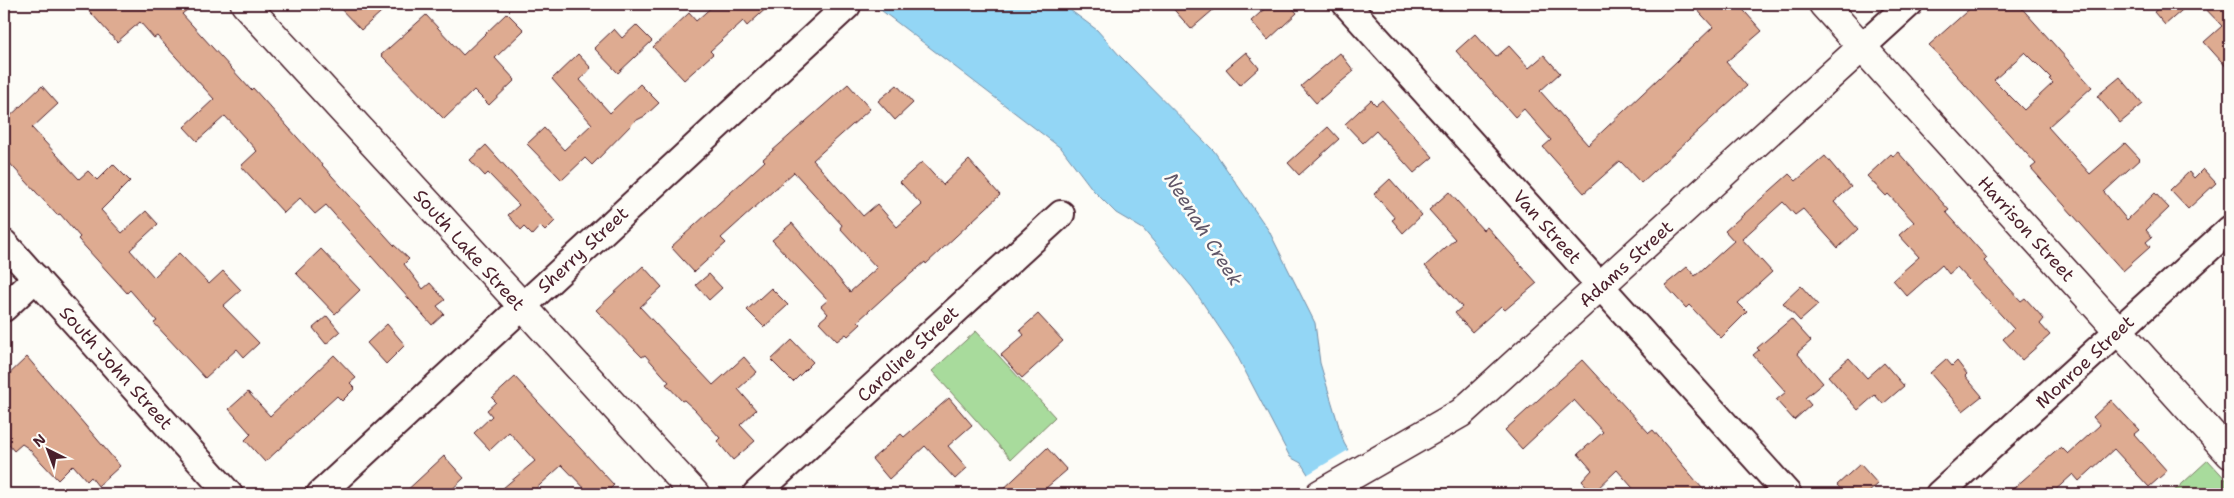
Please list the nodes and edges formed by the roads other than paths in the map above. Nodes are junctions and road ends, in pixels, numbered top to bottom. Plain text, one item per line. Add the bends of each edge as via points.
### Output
1 (245, 4) edge
2 (1346, 4) edge
3 (1823, 4) edge
4 (1909, 4) edge
5 (847, 6) dead end
6 (1862, 47) junction
7 (1061, 214) dead end
8 (2230, 229) edge
9 (4, 243) edge
10 (36, 278) junction
11 (1601, 287) junction
12 (521, 307) junction
13 (4, 308) edge
14 (2118, 332) junction
15 (2230, 454) edge
16 (229, 494) edge
17 (320, 494) edge
18 (695, 494) edge
19 (756, 494) edge
20 (1320, 494) edge
21 (1788, 494) edge
22 (1939, 494) edge

1 - 12 street, South Lake Street
2 - 11 street, Van Street
3 - 6 street, Harrison Street
4 - 6 street, Adams Street
5 - 12 street, Sherry Street
6 - 11 street, Adams Street
6 - 14 street, Harrison Street
7 - 19 street, Caroline Street
8 - 14 street, Monroe Street
9 - 10 street, South John Street
10 - 13 street
10 - 16 street, South John Street
11 - 20 street, Adams Street via 1460,413
11 - 21 street, Van Street
12 - 17 street, Sherry Street
12 - 18 street, South Lake Street
14 - 15 street, Harrison Street
14 - 22 street, Monroe Street

